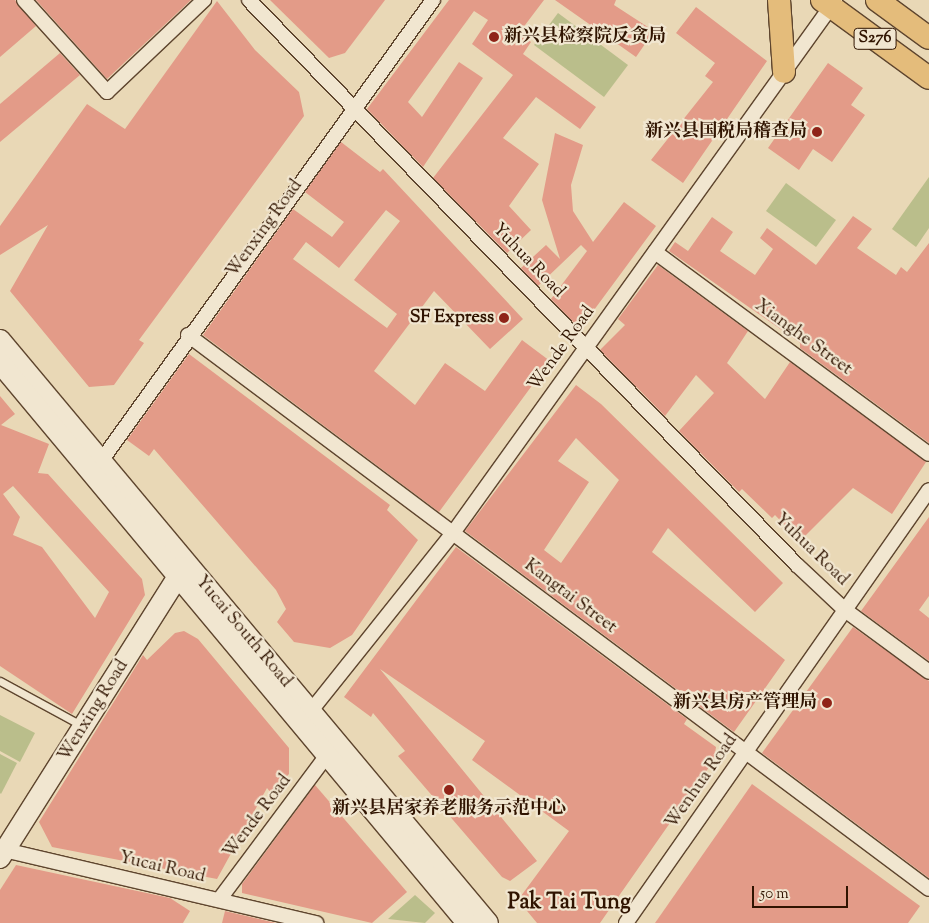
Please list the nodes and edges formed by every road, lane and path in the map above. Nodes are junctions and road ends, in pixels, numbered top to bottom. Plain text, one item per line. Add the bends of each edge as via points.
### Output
1 (24, 0) edge
2 (204, 0) edge
3 (250, 0) edge
4 (433, 0) edge
5 (779, 0) edge
6 (877, 0) edge
7 (829, 2) edge
8 (929, 38) edge
9 (784, 72) junction
10 (929, 78) edge
11 (354, 108) junction
12 (655, 252) junction
13 (188, 335) junction
14 (0, 340) edge
15 (586, 348) junction
16 (0, 363) edge
17 (929, 454) edge
18 (101, 461) junction
19 (929, 490) edge
20 (454, 533) junction
21 (182, 570) junction
22 (845, 610) junction
23 (929, 672) edge
24 (0, 682) edge
25 (310, 712) junction
26 (84, 726) junction
27 (746, 752) junction
28 (327, 755) junction
29 (2, 853) edge
30 (929, 889) edge
31 (219, 900) junction
32 (316, 923) edge
33 (467, 923) edge
34 (488, 923) edge
35 (626, 923) edge

1 - 2 street via 107,92
3 - 11 street, Yuhua Road
4 - 11 street, Wenxing Road
5 - 9 main road
6 - 8 main road, S276
7 - 9 street, Wende Road
7 - 10 main road, S276
9 - 12 street, Wende Road
11 - 13 street, Wenxing Road
11 - 15 street, Yuhua Road
12 - 15 street, Wende Road
12 - 17 street, Xianghe Street
13 - 18 street, Wenxing Road
13 - 20 street, Kangtai Street
14 - 18 street, Yucai South Road
15 - 20 street, Wende Road
15 - 22 street, Yuhua Road
16 - 21 street, Yucai South Road
18 - 21 street, Yucai South Road
19 - 22 street, Wenhua Road
20 - 25 street, Wende Road
20 - 27 street, Kangtai Street
21 - 25 street, Yucai South Road
21 - 26 street, Wenxing Road
21 - 28 street, Yucai South Road
22 - 23 street, Yuhua Road
22 - 27 street, Wenhua Road
24 - 26 lane
25 - 34 street, Yucai South Road
26 - 29 street, Wenxing Road
27 - 30 street, Kangtai Street
27 - 35 street, Wenhua Road
28 - 31 street, Wende Road
28 - 33 street, Yucai South Road
29 - 31 street, Yucai Road
31 - 32 street, Yucai Road

